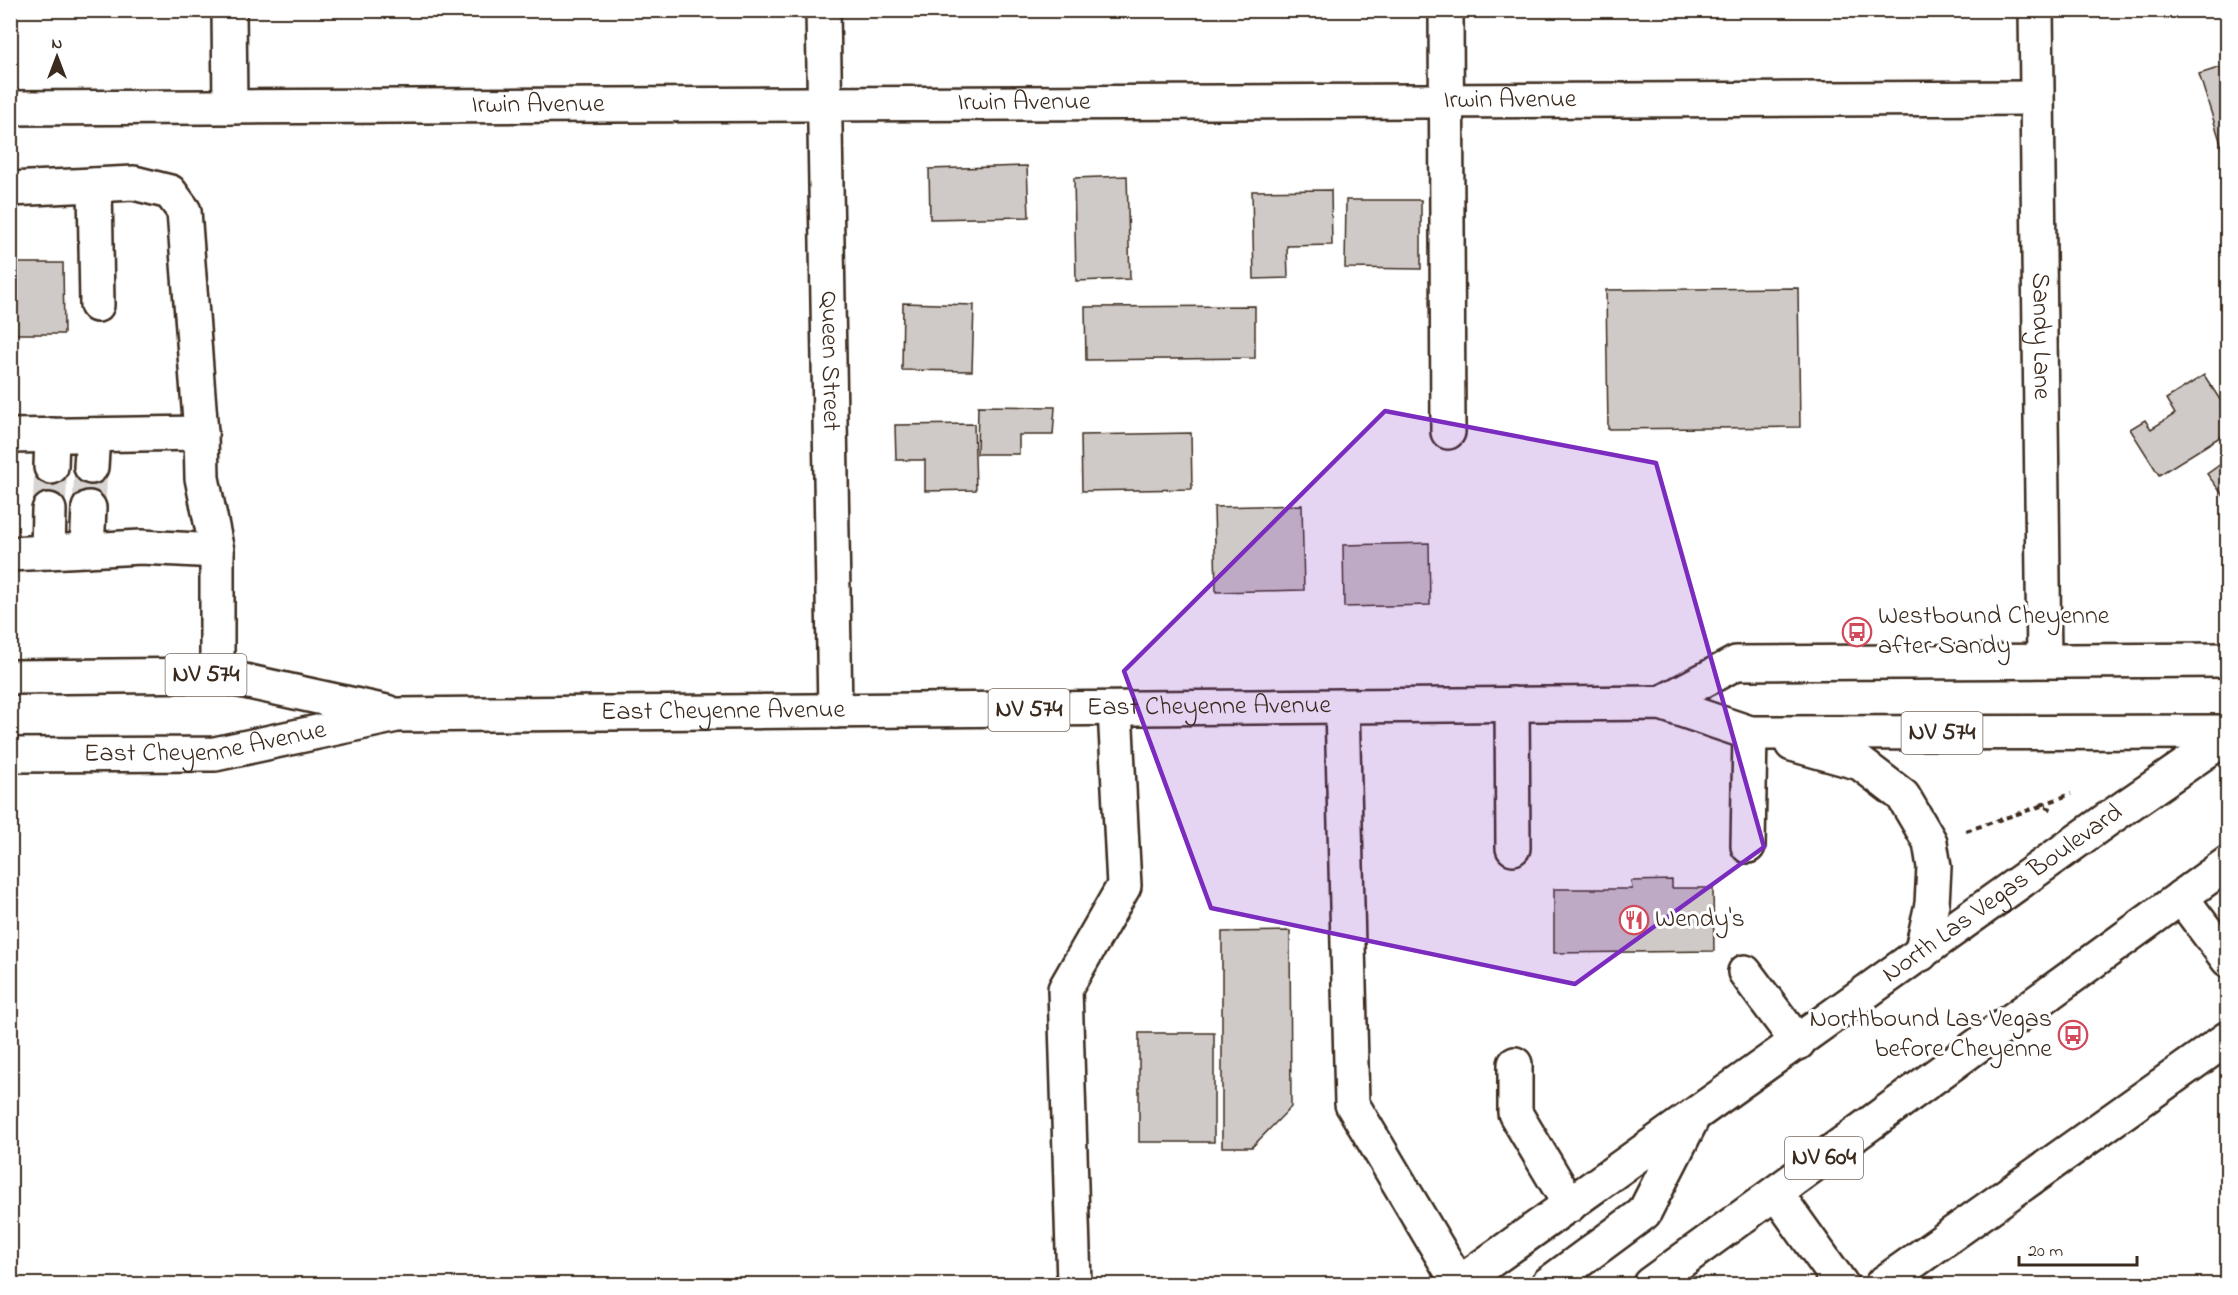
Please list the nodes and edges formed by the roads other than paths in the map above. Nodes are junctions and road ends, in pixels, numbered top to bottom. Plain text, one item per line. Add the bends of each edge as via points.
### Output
1 (229, 10) edge
2 (823, 10) edge
3 (1446, 10) edge
4 (2036, 10) edge
5 (2036, 98) junction
6 (1447, 101) junction
7 (824, 103) junction
8 (230, 107) junction
9 (10, 108) edge
10 (95, 185) junction
11 (10, 189) edge
12 (97, 305) dead end
13 (1448, 432) dead end
14 (201, 433) junction
15 (93, 435) junction
16 (10, 436) edge
17 (91, 467) tunnel mouth
18 (89, 508) tunnel mouth
19 (49, 510) tunnel mouth
20 (87, 550) junction
21 (218, 551) junction
22 (48, 552) junction
23 (10, 554) edge
24 (2044, 660) junction
25 (2228, 660) edge
26 (218, 675) junction
27 (10, 677) edge
28 (1662, 703) junction
29 (1512, 704) junction
30 (1342, 706) junction
31 (1115, 709) junction
32 (835, 711) junction
33 (397, 715) junction
34 (1750, 733) junction
35 (2228, 734) edge
36 (10, 755) edge
37 (1748, 846) dead end
38 (1513, 848) dead end
39 (2228, 863) edge
40 (2181, 897) junction
41 (1921, 954) junction
42 (2228, 960) edge
43 (1745, 972) dead end
44 (2228, 1038) edge
45 (1798, 1043) junction
46 (1515, 1064) dead end
47 (1693, 1117) junction
48 (1776, 1193) junction
49 (1570, 1205) junction
50 (1074, 1284) edge
51 (1459, 1284) edge
52 (1548, 1284) edge
53 (1650, 1284) edge
54 (1841, 1284) edge
55 (1882, 1284) edge

1 - 8 main road
2 - 7 main road, Queen Street
3 - 6 main road
4 - 5 main road, Sandy Lane
5 - 6 main road, Irwin Avenue
5 - 24 main road, Sandy Lane
6 - 7 main road, Irwin Avenue
6 - 13 main road
7 - 8 main road, Irwin Avenue
7 - 32 main road, Queen Street
8 - 9 main road, Irwin Avenue
10 - 11 main road
10 - 12 main road
10 - 14 main road via 134,183 170,192 184,211
14 - 15 main road
14 - 21 main road via 202,478
15 - 16 main road via 52,451
15 - 17 main road
18 - 20 main road
19 - 22 main road
20 - 21 main road via 141,547
20 - 22 main road
21 - 26 main road
22 - 23 main road
24 - 25 main road, East Cheyenne Avenue / NV 574
24 - 28 main road, East Cheyenne Avenue / NV 574 via 1736,663
26 - 27 main road, East Cheyenne Avenue / NV 574
26 - 33 main road, East Cheyenne Avenue / NV 574
28 - 29 main road, East Cheyenne Avenue / NV 574
28 - 34 main road, East Cheyenne Avenue / NV 574
29 - 30 main road, East Cheyenne Avenue / NV 574
29 - 38 main road
30 - 31 main road, East Cheyenne Avenue / NV 574
30 - 51 main road via 1352,1104
31 - 32 main road, East Cheyenne Avenue / NV 574
31 - 50 main road via 1124,886 1065,989
32 - 33 main road, East Cheyenne Avenue / NV 574
33 - 36 main road, East Cheyenne Avenue / NV 574 via 215,754
34 - 35 main road, East Cheyenne Avenue / NV 574
34 - 37 main road
34 - 41 main road via 1860,763 1903,796 1930,842 1934,867 1932,904
35 - 41 main road, North Las Vegas Boulevard
39 - 40 main road, NV 604
40 - 42 main road
40 - 48 main road, NV 604
41 - 45 main road, North Las Vegas Boulevard
43 - 45 main road
44 - 55 main road
45 - 47 main road, North Las Vegas Boulevard
46 - 49 main road via 1515,1113
47 - 49 main road, North Las Vegas Boulevard
47 - 52 main road via 1644,1213
48 - 53 main road, NV 604
48 - 54 main road
49 - 51 main road, North Las Vegas Boulevard

